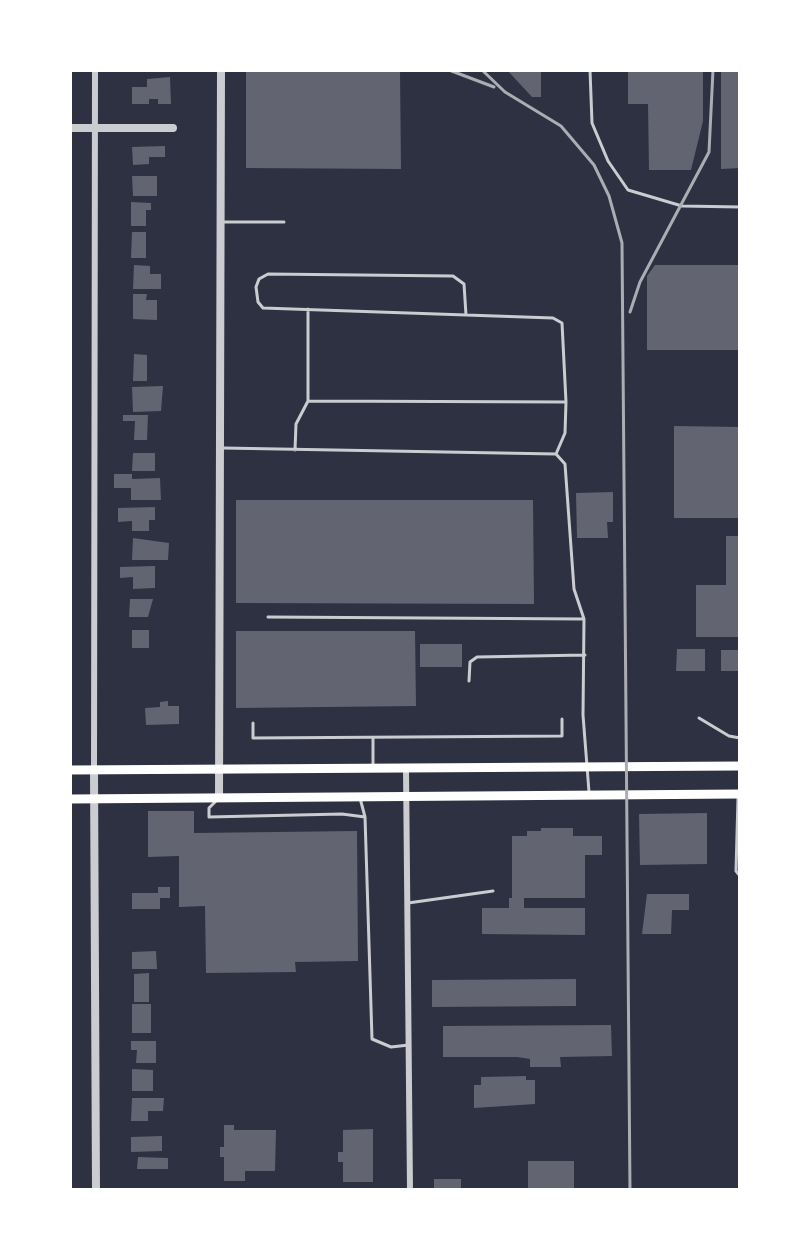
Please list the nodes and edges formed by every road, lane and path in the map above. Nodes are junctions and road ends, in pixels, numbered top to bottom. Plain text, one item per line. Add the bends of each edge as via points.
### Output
1 (95, 70) edge
2 (221, 70) edge
3 (590, 70) edge
4 (70, 128) edge
5 (96, 128) junction
6 (173, 128) dead end
7 (740, 207) edge
8 (221, 222) junction
9 (284, 222) dead end
10 (308, 309) junction
11 (466, 315) junction
12 (308, 401) junction
13 (566, 402) junction
14 (220, 448) junction
15 (295, 450) junction
16 (556, 454) junction
17 (268, 617) dead end
18 (584, 619) junction
19 (585, 655) junction
20 (469, 681) dead end
21 (699, 718) dead end
22 (562, 719) dead end
23 (253, 723) dead end
24 (373, 738) junction
25 (740, 738) edge
26 (587, 766) junction
27 (740, 766) edge
28 (373, 769) junction
29 (406, 769) junction
30 (70, 770) edge
31 (94, 770) junction
32 (219, 770) junction
33 (739, 794) edge
34 (589, 796) junction
35 (219, 797) junction
36 (360, 798) junction
37 (407, 798) junction
38 (70, 799) edge
39 (94, 799) junction
40 (365, 817) junction
41 (740, 876) edge
42 (493, 891) dead end
43 (408, 903) junction
44 (409, 1045) junction
45 (96, 1190) edge
46 (410, 1190) edge

1 - 5 street
2 - 8 street
3 - 7 lane via 592,123 628,190 682,206
4 - 5 street
5 - 6 street
5 - 31 street
8 - 9 lane
8 - 14 street
10 - 11 lane
10 - 11 lane via 263,308 258,302 259,279 268,274 453,276 464,284
10 - 12 lane
11 - 13 lane via 553,318 562,323
12 - 13 lane
12 - 15 lane via 296,424
13 - 16 lane via 565,433
14 - 15 lane
14 - 32 street
15 - 16 lane
16 - 18 lane via 565,464 574,589
17 - 18 lane
18 - 19 lane
19 - 20 lane via 477,657 470,662
19 - 26 lane
21 - 25 lane
22 - 24 lane via 562,736
23 - 24 lane via 253,738
24 - 28 lane
26 - 27 main road
26 - 29 main road
26 - 34 lane
28 - 29 main road
28 - 32 main road
29 - 37 street
30 - 31 main road
31 - 32 main road
31 - 39 street
32 - 35 street
33 - 34 main road
33 - 41 lane
34 - 37 main road
35 - 36 main road
35 - 39 main road
35 - 40 lane via 209,808 209,817
36 - 37 main road
36 - 40 lane
37 - 43 street
38 - 39 main road
39 - 45 street
40 - 44 lane via 372,1039 391,1047
42 - 43 lane
43 - 44 street
44 - 46 street

